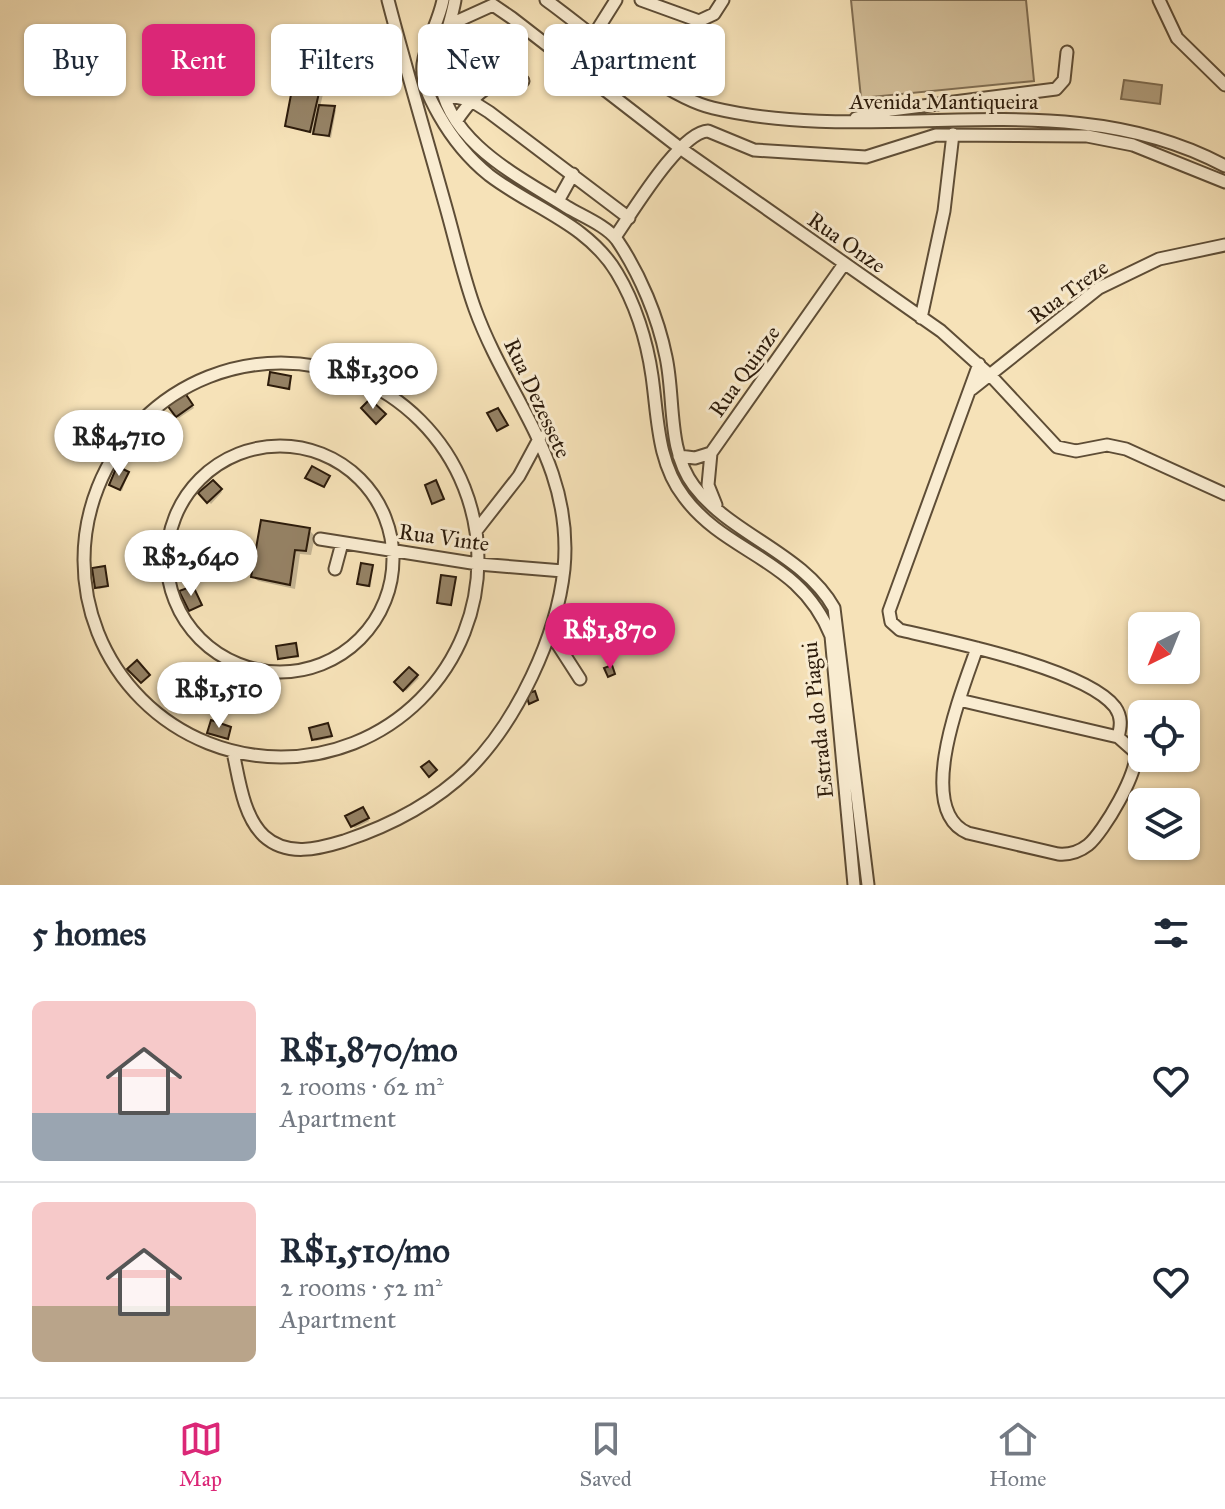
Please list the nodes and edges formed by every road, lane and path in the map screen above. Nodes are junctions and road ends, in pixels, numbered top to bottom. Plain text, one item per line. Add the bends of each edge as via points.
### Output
1 (388, 0) edge
2 (443, 0) edge
3 (455, 0) edge
4 (546, 0) edge
5 (616, 0) edge
6 (641, 0) edge
7 (723, 0) edge
8 (1159, 0) edge
9 (490, 2) edge
10 (451, 24) joint
11 (579, 24) edge
12 (601, 24) edge
13 (1067, 52) dead end
14 (1225, 85) edge
15 (445, 96) edge
16 (450, 96) edge
17 (476, 96) edge
18 (684, 96) edge
19 (470, 100) junction
20 (457, 120) junction
21 (848, 121) junction
22 (953, 134) junction
23 (680, 148) junction
24 (1225, 166) edge
25 (573, 174) junction
26 (1225, 182) edge
27 (558, 201) junction
28 (629, 218) junction
29 (615, 237) junction
30 (1223, 249) edge
31 (844, 264) junction
32 (921, 318) junction
33 (979, 364) junction
34 (991, 376) junction
35 (972, 389) junction
36 (540, 437) junction
37 (711, 453) junction
38 (679, 456) junction
39 (1225, 494) edge
40 (718, 509) junction
41 (476, 531) junction
42 (320, 539) dead end
43 (342, 543) junction
44 (393, 550) junction
45 (478, 564) junction
46 (335, 569) dead end
47 (563, 571) junction
48 (551, 634) junction
49 (977, 648) junction
50 (580, 679) dead end
51 (959, 700) junction
52 (1118, 737) junction
53 (233, 752) junction
54 (854, 885) edge
55 (868, 885) edge

1 - 36 street, Rua Dezessete via 474,307
2 - 54 street, Estrada do Piagui via 423,64 424,79 455,141 489,175 573,226 603,253 618,274 644,337 664,459 673,482 704,518 795,581 822,613 831,636
3 - 10 street
4 - 11 street, Avenida Mantiqueira
5 - 12 street
6 - 7 street via 699,21 714,14
8 - 14 street via 1177,38
9 - 10 street, Rua Onze
9 - 23 street, Rua Onze
13 - 21 street via 1064,80 1056,89 891,110
15 - 20 street
16 - 19 street
17 - 19 street
18 - 21 street, Avenida Mantiqueira via 712,108
19 - 20 street
19 - 25 street
20 - 27 street via 497,163
21 - 24 street, Avenida Mantiqueira via 1009,120 1108,126 1183,146
22 - 23 street via 866,157 754,150 708,131 692,134
22 - 26 street via 1111,140
22 - 32 street via 944,211
23 - 28 street
23 - 31 street, Rua Onze
25 - 27 street
25 - 28 street
27 - 29 street
28 - 29 street
29 - 38 street via 658,325
30 - 34 street, Rua Treze via 1159,259 1099,288
31 - 32 street, Rua Onze
31 - 37 street, Rua Quinze
32 - 33 street, Rua Onze
33 - 34 street, Rua Onze
33 - 35 street
34 - 35 street, Rua Treze
34 - 39 street, Rua Onze via 1057,447 1126,449
35 - 49 street via 889,617 900,630
36 - 41 street via 519,476
36 - 47 street, Rua Dezessete via 563,518
37 - 38 street
37 - 40 street via 708,485
38 - 40 street via 694,486
40 - 55 street via 813,580 834,608
41 - 45 street
41 - 53 street via 468,499 438,441 416,417 361,380 298,364 244,366 202,378 147,414 119,447 94,495 83,559 94,623 107,654 147,705 173,725
42 - 43 street, Rua Vinte
43 - 44 street, Rua Vinte
43 - 46 street
44 - 44 street via 392,580 383,608 367,632 319,666 290,672 232,661 207,645 187,623 167,568 178,510 194,485 229,459 271,446 329,456 354,473 374,495
44 - 45 street, Rua Vinte
45 - 47 street, Rua Vinte
45 - 53 street via 465,633 449,665 402,718 371,737 304,757
47 - 48 street, Rua Dezessete
48 - 50 street
48 - 53 street, Rua Dezessete via 504,723 471,768 438,795 360,836 302,850 272,842 252,820
49 - 51 street
49 - 52 street via 1098,693 1116,708
51 - 52 street
51 - 52 street via 946,751 948,816 968,833 1022,846 1068,855 1098,835 1137,765 1135,752

